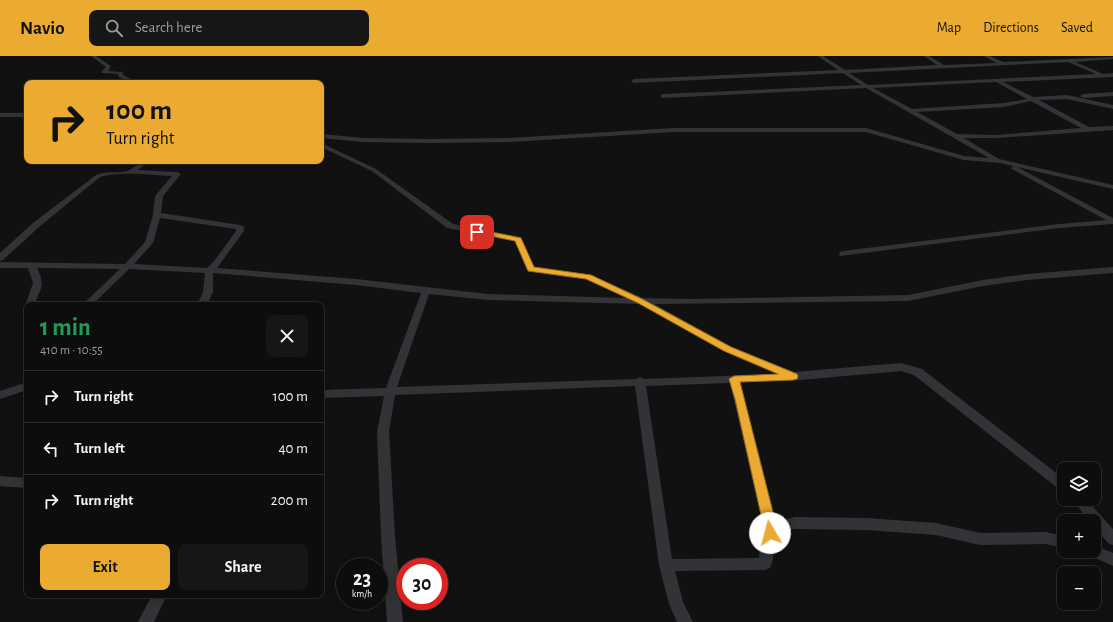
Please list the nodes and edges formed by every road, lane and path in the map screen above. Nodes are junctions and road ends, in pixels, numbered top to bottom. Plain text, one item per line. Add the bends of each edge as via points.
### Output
1 (93, 56) edge
2 (820, 56) edge
3 (926, 56) edge
4 (986, 56) edge
5 (1113, 58) edge
6 (1068, 60) junction
7 (1002, 64) junction
8 (943, 67) junction
9 (843, 72) junction
10 (1103, 75) junction
11 (1113, 75) edge
12 (130, 80) edge
13 (1113, 80) edge
14 (634, 81) dead end
15 (998, 81) junction
16 (868, 87) junction
17 (1113, 94) edge
18 (663, 96) dead end
19 (1067, 97) junction
20 (1032, 99) junction
21 (1113, 107) edge
22 (910, 111) junction
23 (0, 115) edge
24 (24, 115) edge
25 (1113, 128) edge
26 (1088, 129) junction
27 (954, 135) junction
28 (324, 136) edge
29 (324, 146) edge
30 (1000, 161) junction
31 (142, 164) edge
32 (132, 172) junction
33 (1113, 187) edge
34 (157, 215) junction
35 (1113, 221) edge
36 (843, 254) dead end
37 (0, 258) edge
38 (0, 265) edge
39 (32, 266) junction
40 (127, 267) junction
41 (1113, 270) edge
42 (209, 271) junction
43 (426, 292) junction
44 (641, 301) junction
45 (31, 302) edge
46 (90, 302) edge
47 (203, 302) edge
48 (793, 376) junction
49 (734, 379) junction
50 (640, 381) junction
51 (24, 387) edge
52 (390, 392) junction
53 (324, 394) edge
54 (0, 395) edge
55 (0, 481) edge
56 (1057, 481) edge
57 (24, 483) edge
58 (1084, 506) edge
59 (770, 528) junction
60 (1113, 539) edge
61 (1057, 541) edge
62 (1101, 554) edge
63 (1113, 560) edge
64 (666, 565) junction
65 (158, 598) edge
66 (146, 622) edge
67 (395, 622) edge
68 (685, 622) edge

1 - 12 street via 109,67 104,72 120,73
2 - 9 street
3 - 8 street
4 - 7 street
5 - 6 street
6 - 7 street
6 - 10 street
7 - 8 street
8 - 9 street
9 - 14 street
9 - 16 street
10 - 11 street
10 - 13 street
10 - 15 street
15 - 16 street
15 - 20 street
16 - 18 street
16 - 22 street
17 - 19 street
19 - 20 street
19 - 21 street
20 - 22 street via 1004,105
20 - 26 street
22 - 27 street
23 - 24 street
25 - 26 street
26 - 27 street via 982,138
27 - 30 street
28 - 30 street via 357,140 430,141 510,140 669,130 866,130 964,158
29 - 44 street via 374,170 450,226 518,240 531,269 588,277
30 - 33 street
30 - 35 street
31 - 32 street
32 - 34 street via 177,174 159,196
32 - 37 street via 106,173 98,176 36,225
34 - 40 street via 149,243
34 - 42 street via 240,227 240,231
35 - 36 street
38 - 39 street
39 - 40 street
39 - 45 street via 38,288
40 - 42 street
40 - 46 street
41 - 44 street via 983,283 908,298
42 - 43 street via 356,282
42 - 47 street via 208,292
43 - 44 street via 555,300
43 - 52 street
44 - 48 street via 728,349
48 - 49 street
48 - 56 street via 901,367 918,372
49 - 50 street
49 - 59 street
50 - 52 street
50 - 64 street
51 - 54 street
52 - 53 street
52 - 67 street via 383,432
55 - 57 street
58 - 60 street
59 - 61 street via 795,523 866,524 936,529 980,539 1045,538
59 - 64 street via 765,564
62 - 63 street
64 - 68 street via 676,604
65 - 66 street

